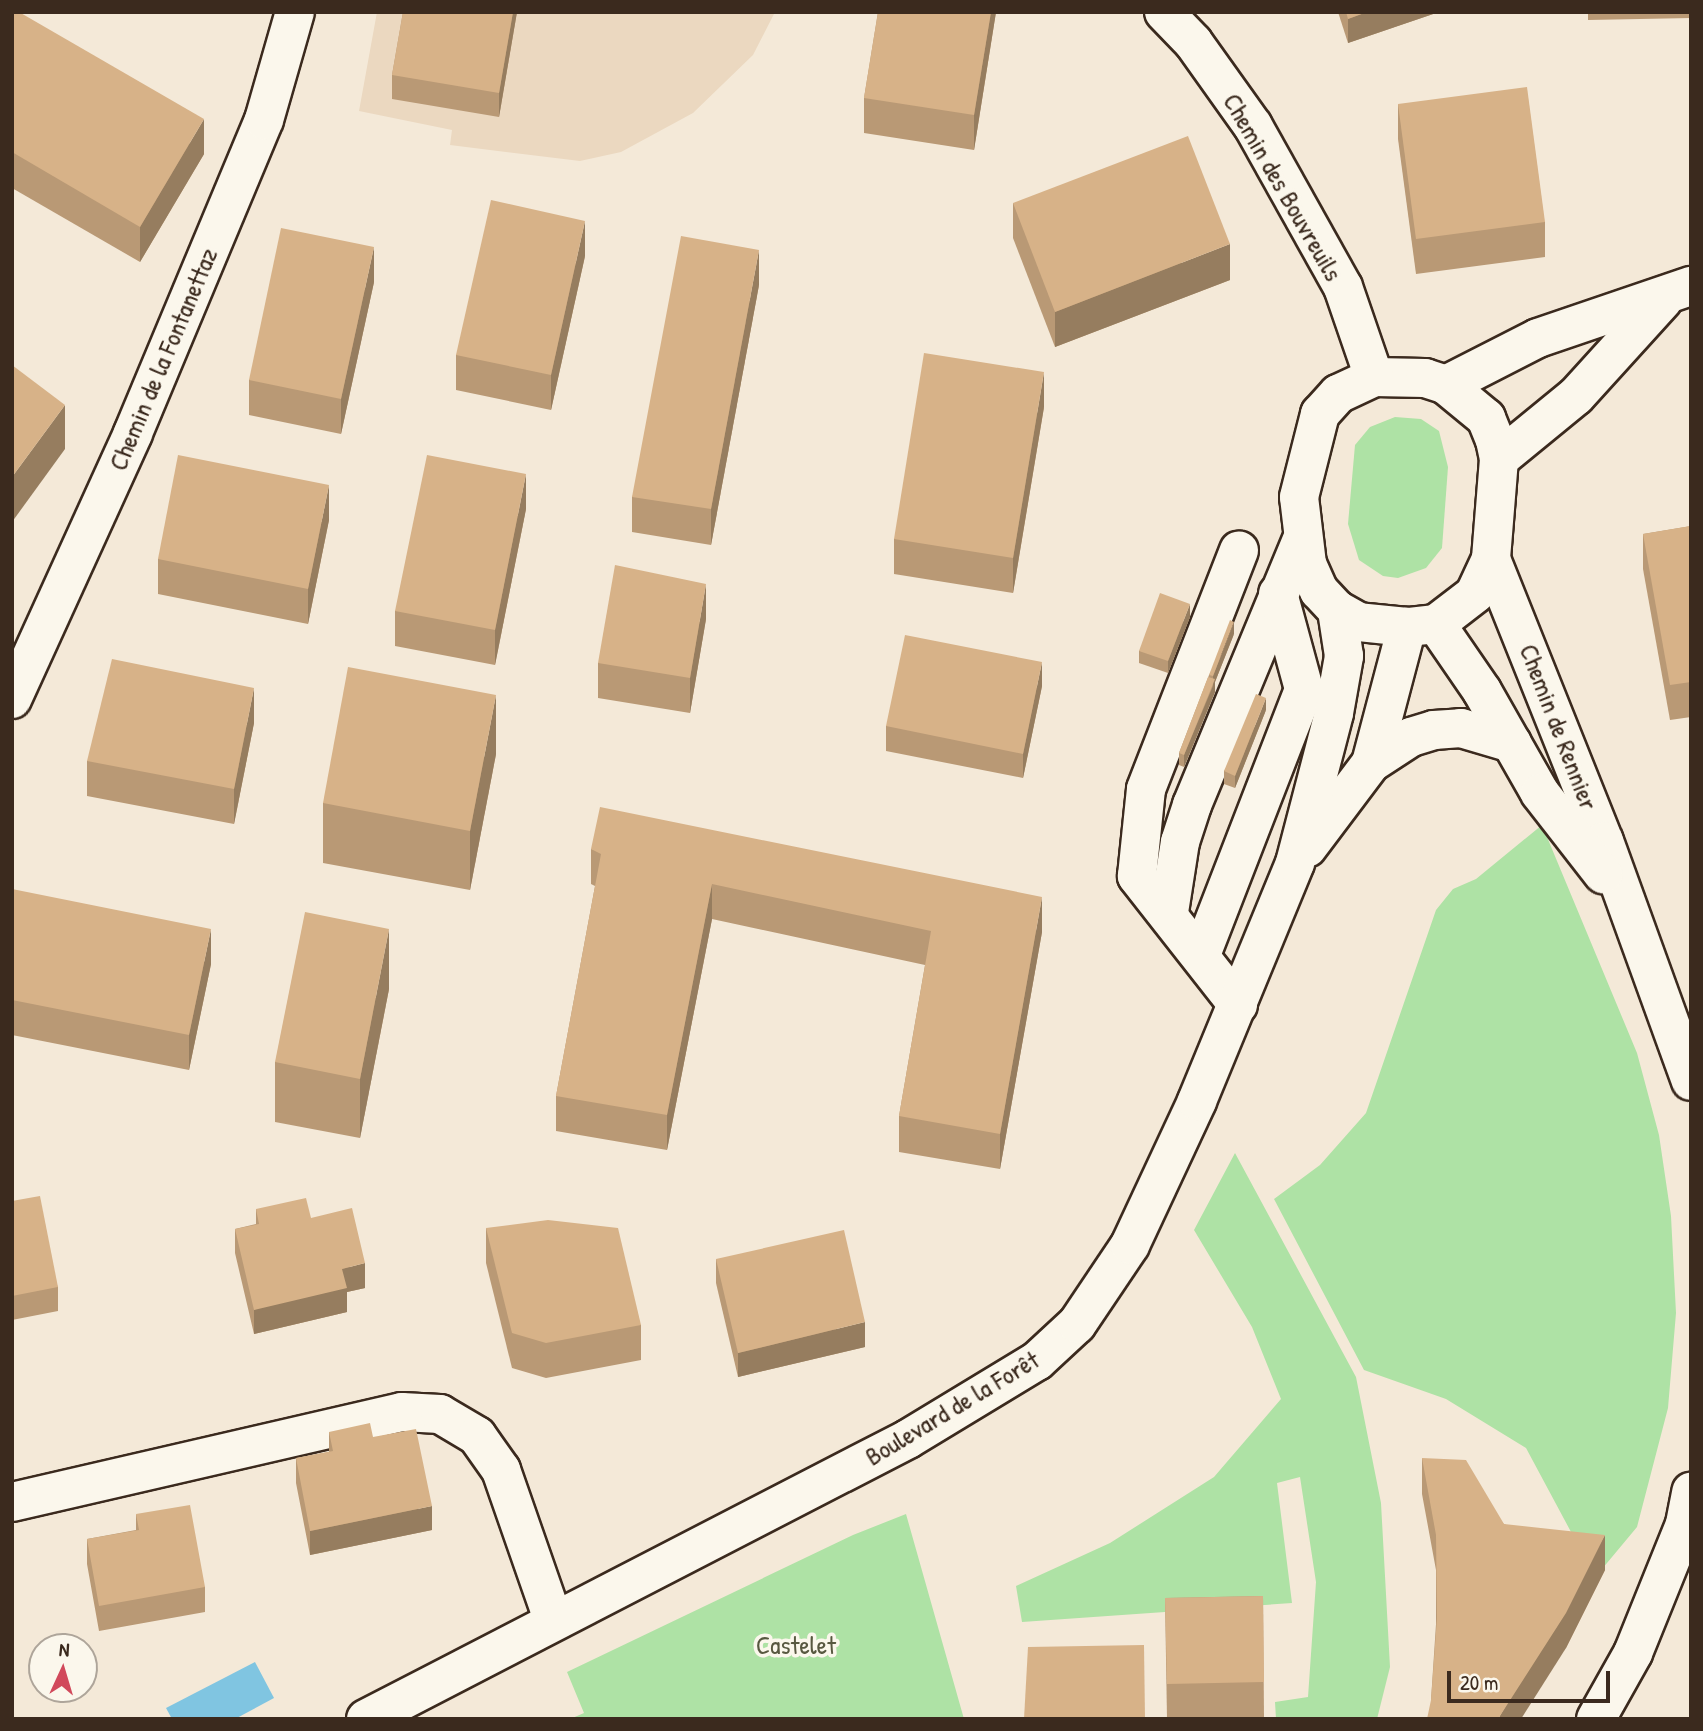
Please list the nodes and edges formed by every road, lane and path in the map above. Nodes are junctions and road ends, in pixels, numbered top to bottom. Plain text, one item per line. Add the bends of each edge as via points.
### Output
1 (295, 12) edge
2 (1164, 12) edge
3 (1678, 292) edge
4 (1374, 377) junction
5 (1446, 385) junction
6 (1499, 459) junction
7 (1303, 537) junction
8 (1239, 550) dead end
9 (1491, 559) junction
10 (1278, 593) junction
11 (1337, 610) junction
12 (1422, 625) junction
13 (12, 699) edge
14 (1512, 743) junction
15 (1371, 763) junction
16 (1296, 863) junction
17 (1622, 898) junction
18 (1168, 912) junction
19 (1201, 955) junction
20 (1238, 1005) junction
21 (1691, 1082) edge
22 (1691, 1492) edge
23 (12, 1502) edge
24 (553, 1619) junction
25 (366, 1719) edge
26 (1596, 1719) edge

1 - 13 street, Chemin de la Fontanettaz via 264,120 133,433
2 - 4 street, Chemin des Bouvreuils via 1193,42 1254,126 1343,287
3 - 5 street via 1538,338
3 - 6 street via 1576,396
4 - 5 street via 1425,378
4 - 7 street via 1338,394 1320,414 1299,497
5 - 6 street via 1486,418
6 - 9 street
7 - 10 street
7 - 11 street via 1307,564 1319,591
8 - 18 street via 1146,789 1138,876
9 - 12 street via 1475,594
9 - 17 street, Chemin de Rennier
10 - 18 street via 1192,805 1180,842
10 - 19 street via 1304,688
11 - 12 street via 1359,622
11 - 16 street, Boulevard de la Forêt via 1344,656
12 - 14 street, Chemin de Rennier
12 - 15 street, Boulevard de la Forêt
14 - 15 street via 1461,728 1434,730 1411,737
14 - 17 street, Chemin de Rennier via 1541,793
15 - 16 street, Boulevard de la Forêt
16 - 20 street, Boulevard de la Forêt
17 - 21 street, Chemin de Rennier
18 - 19 street
19 - 20 street
20 - 24 street, Boulevard de la Forêt via 1166,1171 1112,1279 1077,1324 1037,1361 908,1439
22 - 26 street via 1685,1524 1633,1653
23 - 24 street via 402,1412 440,1414 477,1436 501,1470
24 - 25 street, Boulevard de la Forêt

